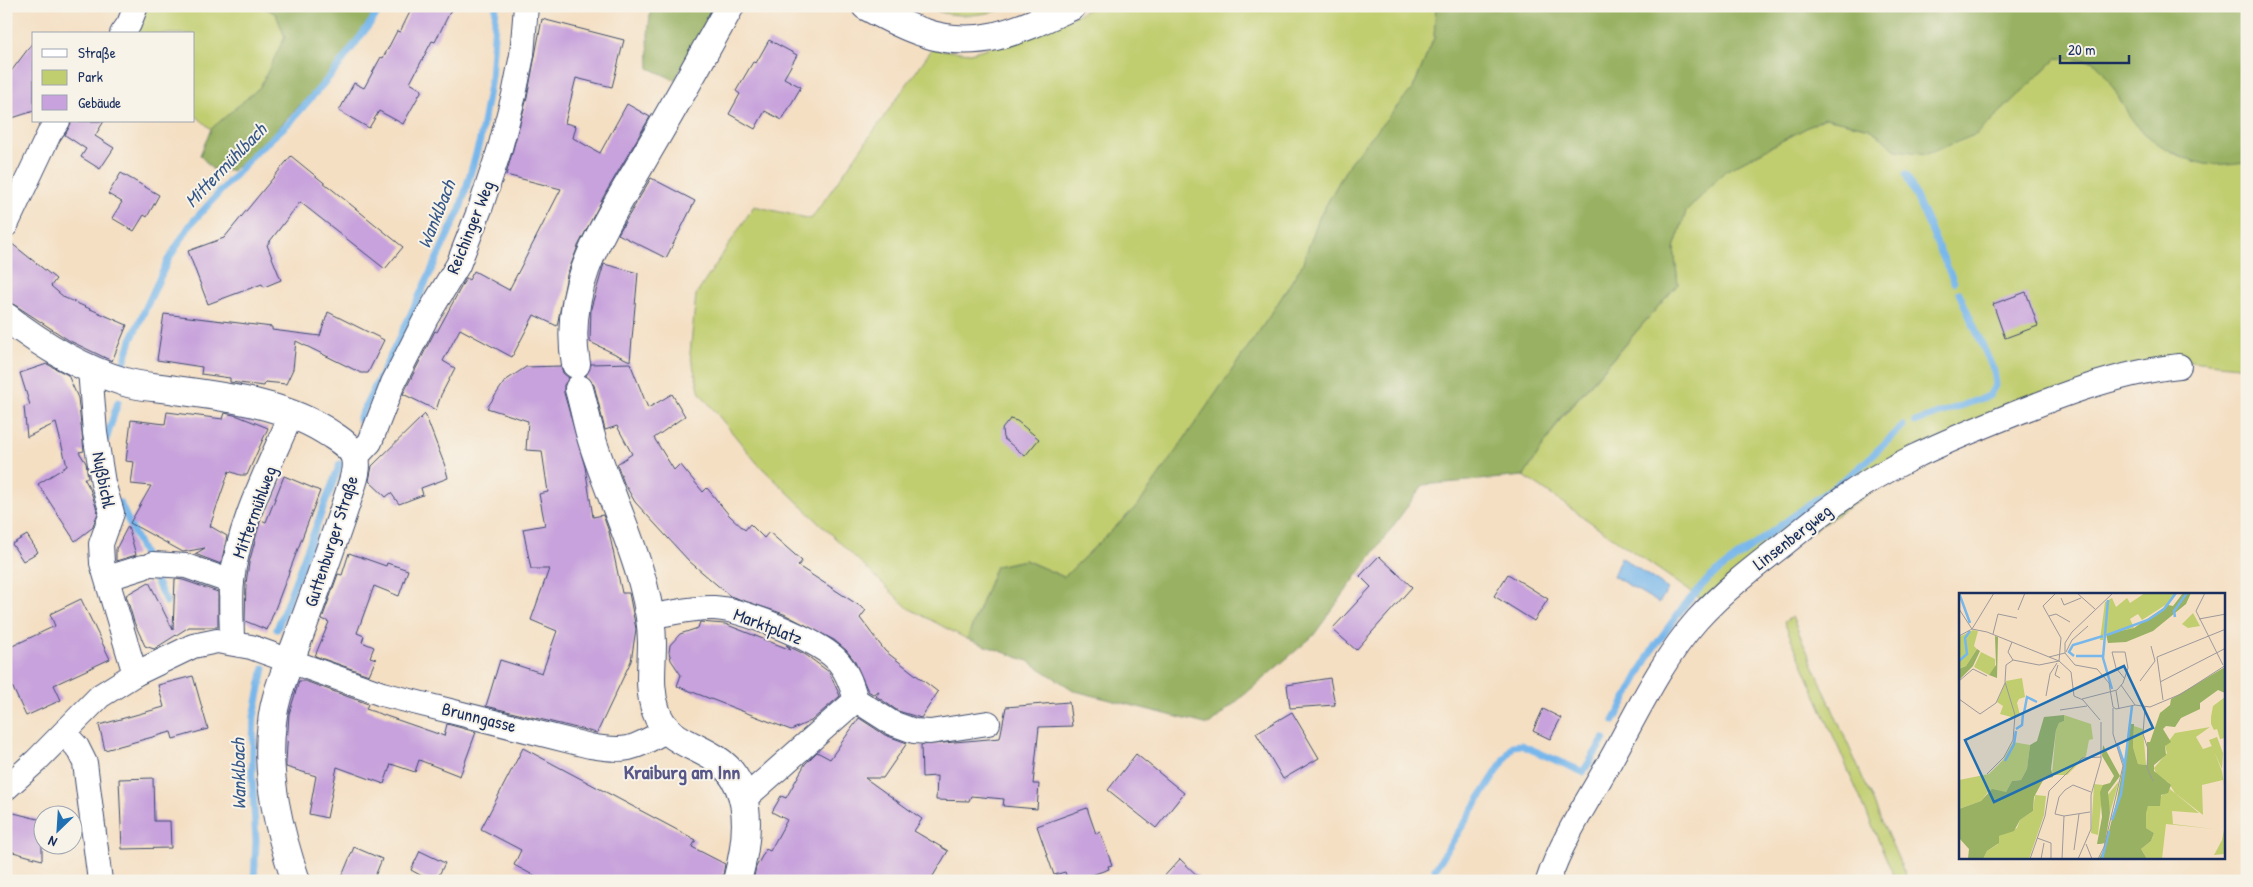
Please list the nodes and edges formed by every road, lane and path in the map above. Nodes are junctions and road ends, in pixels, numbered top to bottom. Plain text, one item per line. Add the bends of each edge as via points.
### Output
1 (136, 6) edge
2 (526, 6) edge
3 (730, 6) edge
4 (866, 6) edge
5 (1072, 6) edge
6 (123, 32) edge
7 (57, 122) edge
8 (6, 225) edge
9 (6, 317) edge
10 (2179, 366) dead end
11 (90, 369) junction
12 (291, 415) junction
13 (355, 458) junction
14 (108, 578) junction
15 (232, 582) junction
16 (650, 616) junction
17 (232, 643) junction
18 (290, 661) junction
19 (135, 674) junction
20 (856, 700) junction
21 (988, 724) dead end
22 (667, 730) junction
23 (64, 733) junction
24 (6, 788) edge
25 (744, 799) junction
26 (739, 871) edge
27 (100, 881) edge
28 (296, 881) edge
29 (1548, 881) edge

1 - 6 street
2 - 13 street, Reichinger Weg via 522,55 514,95 481,206 458,265 393,383 370,442
3 - 16 main road via 604,228 584,270 572,319 573,348 592,439 630,545
4 - 5 main road via 924,33 966,40 1006,34
7 - 8 street
9 - 11 main road, Guttenburger Straße via 29,335
10 - 29 street, Linsenbergweg via 2129,374 2083,389 1940,444 1839,501 1733,583 1696,621 1674,650 1563,846
11 - 12 main road, Guttenburger Straße via 127,383 239,399
11 - 14 street, Nußbichl via 103,484 112,513 100,553
12 - 13 main road, Guttenburger Straße via 339,439
12 - 15 street, Mittermühlweg via 243,530
13 - 18 main road, Guttenburger Straße via 356,471 340,523
14 - 15 street via 148,565 186,566
14 - 19 street, Nußbichl
15 - 17 street, Mittermühlweg
16 - 20 street, Marktplatz via 715,608 792,633 837,660 850,680
16 - 22 main road via 652,699
17 - 18 street
17 - 19 street via 193,646
18 - 22 street, Brunngasse via 382,694 590,746 612,750 634,748
18 - 28 main road, Guttenburger Straße via 272,721 271,772 276,807
19 - 23 street via 100,696
20 - 21 street via 892,723 914,731 930,732
20 - 25 street
22 - 25 main road via 716,759 739,783
23 - 24 street
23 - 27 street via 77,747 85,763
25 - 26 main road

